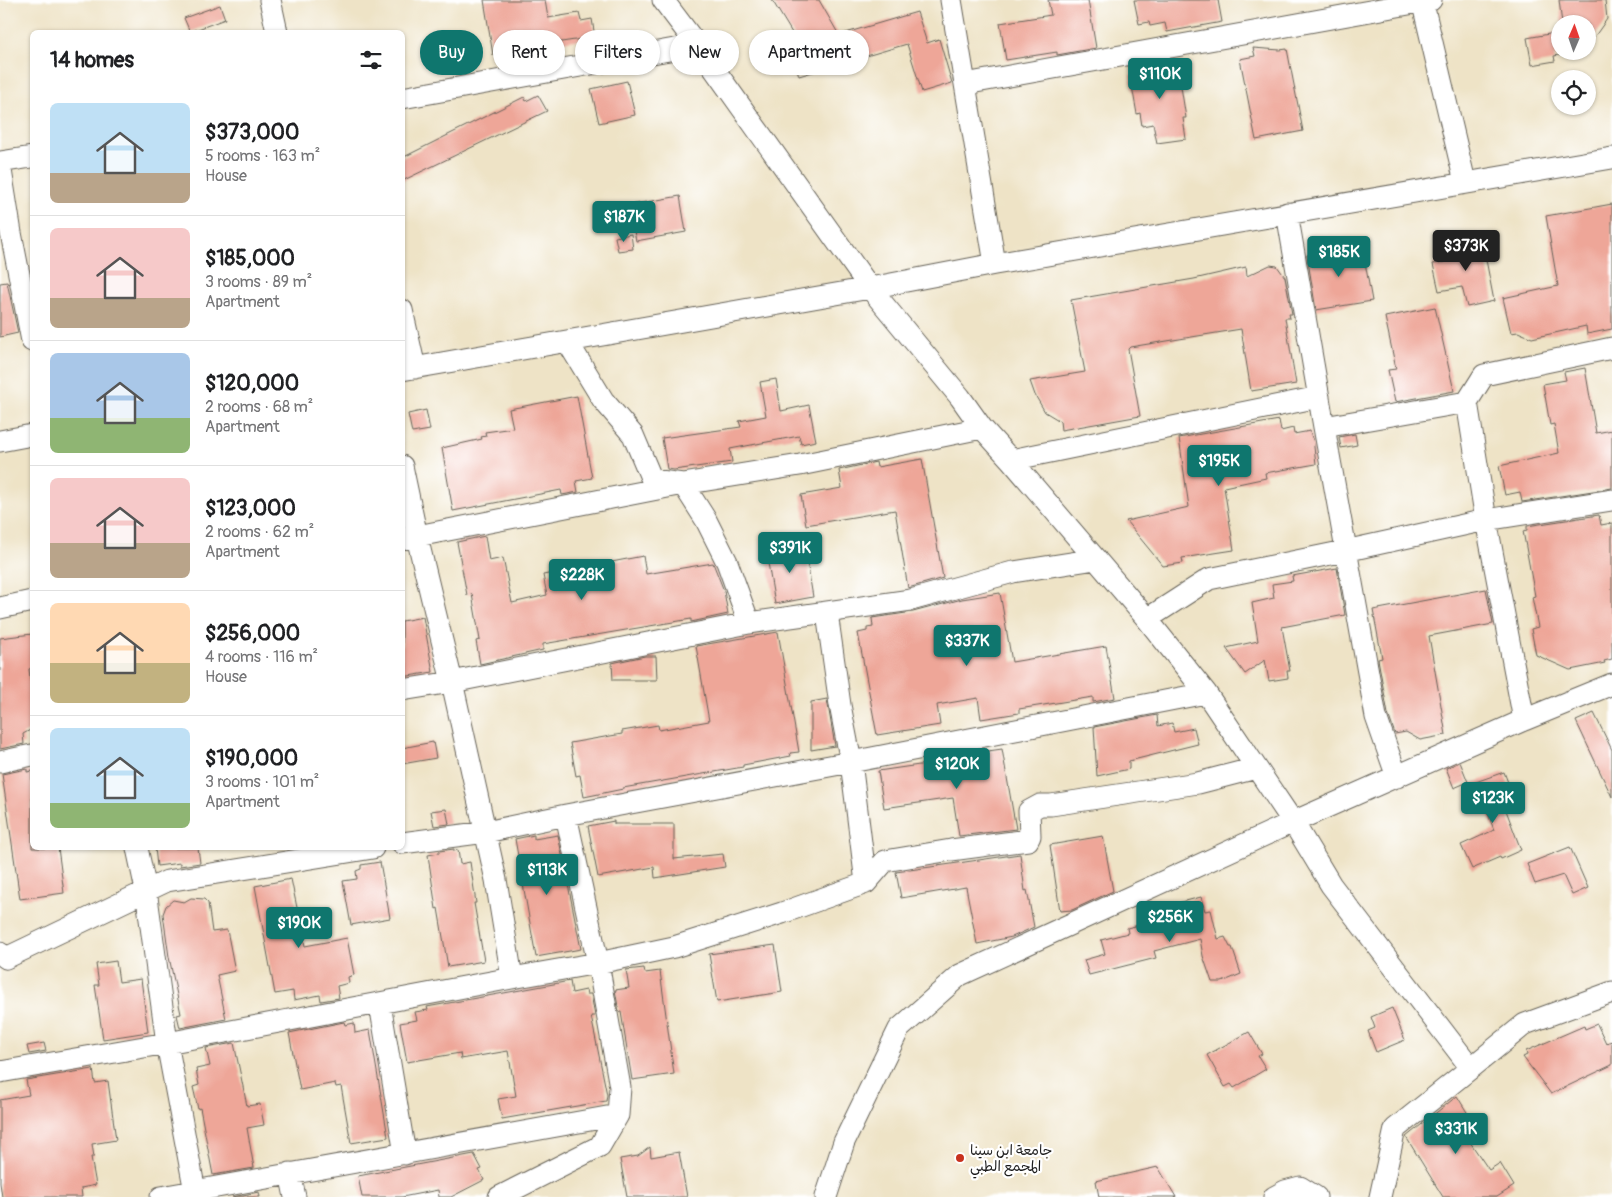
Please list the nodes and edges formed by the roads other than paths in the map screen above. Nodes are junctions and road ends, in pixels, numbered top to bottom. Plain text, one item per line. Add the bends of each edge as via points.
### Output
1 (270, 0) edge
2 (663, 0) edge
3 (951, 0) edge
4 (1425, 1) edge
5 (277, 30) edge
6 (686, 30) edge
7 (670, 50) edge
8 (718, 75) edge
9 (965, 84) junction
10 (405, 97) edge
11 (30, 157) edge
12 (1612, 158) edge
13 (0, 163) edge
14 (1465, 182) junction
15 (1287, 213) junction
16 (5, 234) edge
17 (995, 264) junction
18 (870, 288) junction
19 (30, 333) edge
20 (405, 335) edge
21 (568, 341) junction
22 (1612, 348) edge
23 (409, 369) edge
24 (1319, 397) junction
25 (1467, 402) junction
26 (1324, 427) junction
27 (982, 428) junction
28 (30, 435) edge
29 (0, 441) edge
30 (1011, 460) junction
31 (683, 484) junction
32 (405, 493) edge
33 (1612, 500) edge
34 (1486, 520) junction
35 (410, 538) edge
36 (1345, 551) junction
37 (1096, 559) junction
38 (30, 602) edge
39 (0, 608) edge
40 (827, 612) junction
41 (1147, 619) junction
42 (749, 623) junction
43 (452, 682) junction
44 (1612, 684) edge
45 (405, 690) edge
46 (1206, 693) junction
47 (1524, 720) junction
48 (30, 755) edge
49 (0, 762) edge
50 (851, 762) junction
51 (1256, 768) junction
52 (1397, 777) junction
53 (566, 815) junction
54 (1293, 822) junction
55 (486, 832) junction
56 (405, 843) edge
57 (137, 850) edge
58 (360, 850) edge
59 (866, 882) junction
60 (146, 890) junction
61 (0, 953) edge
62 (598, 963) junction
63 (512, 978) junction
64 (1612, 992) edge
65 (380, 1004) junction
66 (168, 1043) junction
67 (1472, 1068) junction
68 (0, 1072) edge
69 (618, 1115) junction
70 (405, 1154) junction
71 (290, 1173) junction
72 (195, 1194) edge
73 (161, 1197) edge
74 (294, 1197) edge
75 (499, 1197) edge
76 (826, 1197) edge
77 (1274, 1197) edge
78 (1316, 1197) edge
79 (1380, 1197) edge

1 - 5 street
2 - 6 street
3 - 9 street
4 - 9 street
4 - 14 street
7 - 10 street
8 - 18 street
9 - 17 street
11 - 13 street
12 - 14 street
13 - 16 street
14 - 15 street
15 - 17 street
15 - 24 street
16 - 19 street
17 - 18 street
18 - 21 street
18 - 27 street
20 - 23 street
21 - 23 street
21 - 31 street via 603,400 633,435 652,480
22 - 25 street via 1484,375
24 - 26 street
24 - 30 street
25 - 26 street
25 - 34 street
26 - 36 street
27 - 30 street
27 - 31 street via 800,465
28 - 29 street
30 - 37 street
31 - 35 street
31 - 42 street via 727,562
32 - 35 street
33 - 34 street
34 - 36 street
34 - 47 street
35 - 43 street
36 - 41 street via 1209,579
36 - 52 street via 1376,717
37 - 40 street via 1013,572 911,600
37 - 41 street
38 - 39 street
40 - 42 street
40 - 50 street
41 - 46 street
42 - 43 street
43 - 45 street
43 - 55 street
44 - 47 street
46 - 50 street
46 - 51 street
47 - 52 street
48 - 49 street
50 - 53 street
50 - 59 street
51 - 54 street
51 - 59 street via 1198,783 1040,805 1029,811 1028,840 885,861
52 - 54 street
53 - 55 street
53 - 62 street
54 - 67 street via 1331,885
54 - 76 street via 960,975 900,1029 844,1142
55 - 56 street
55 - 63 street
57 - 60 street
58 - 60 street via 167,880
59 - 62 street via 674,947
60 - 61 street via 6,958
60 - 66 street
62 - 63 street
62 - 69 street via 620,1086
63 - 65 street
64 - 67 street via 1525,1024
65 - 66 street
65 - 70 street
66 - 68 street
66 - 72 street
67 - 79 street via 1395,1129
69 - 70 street
69 - 75 street via 600,1146
70 - 71 street
71 - 72 street
71 - 74 street
72 - 73 street
77 - 78 street via 1300,1187

